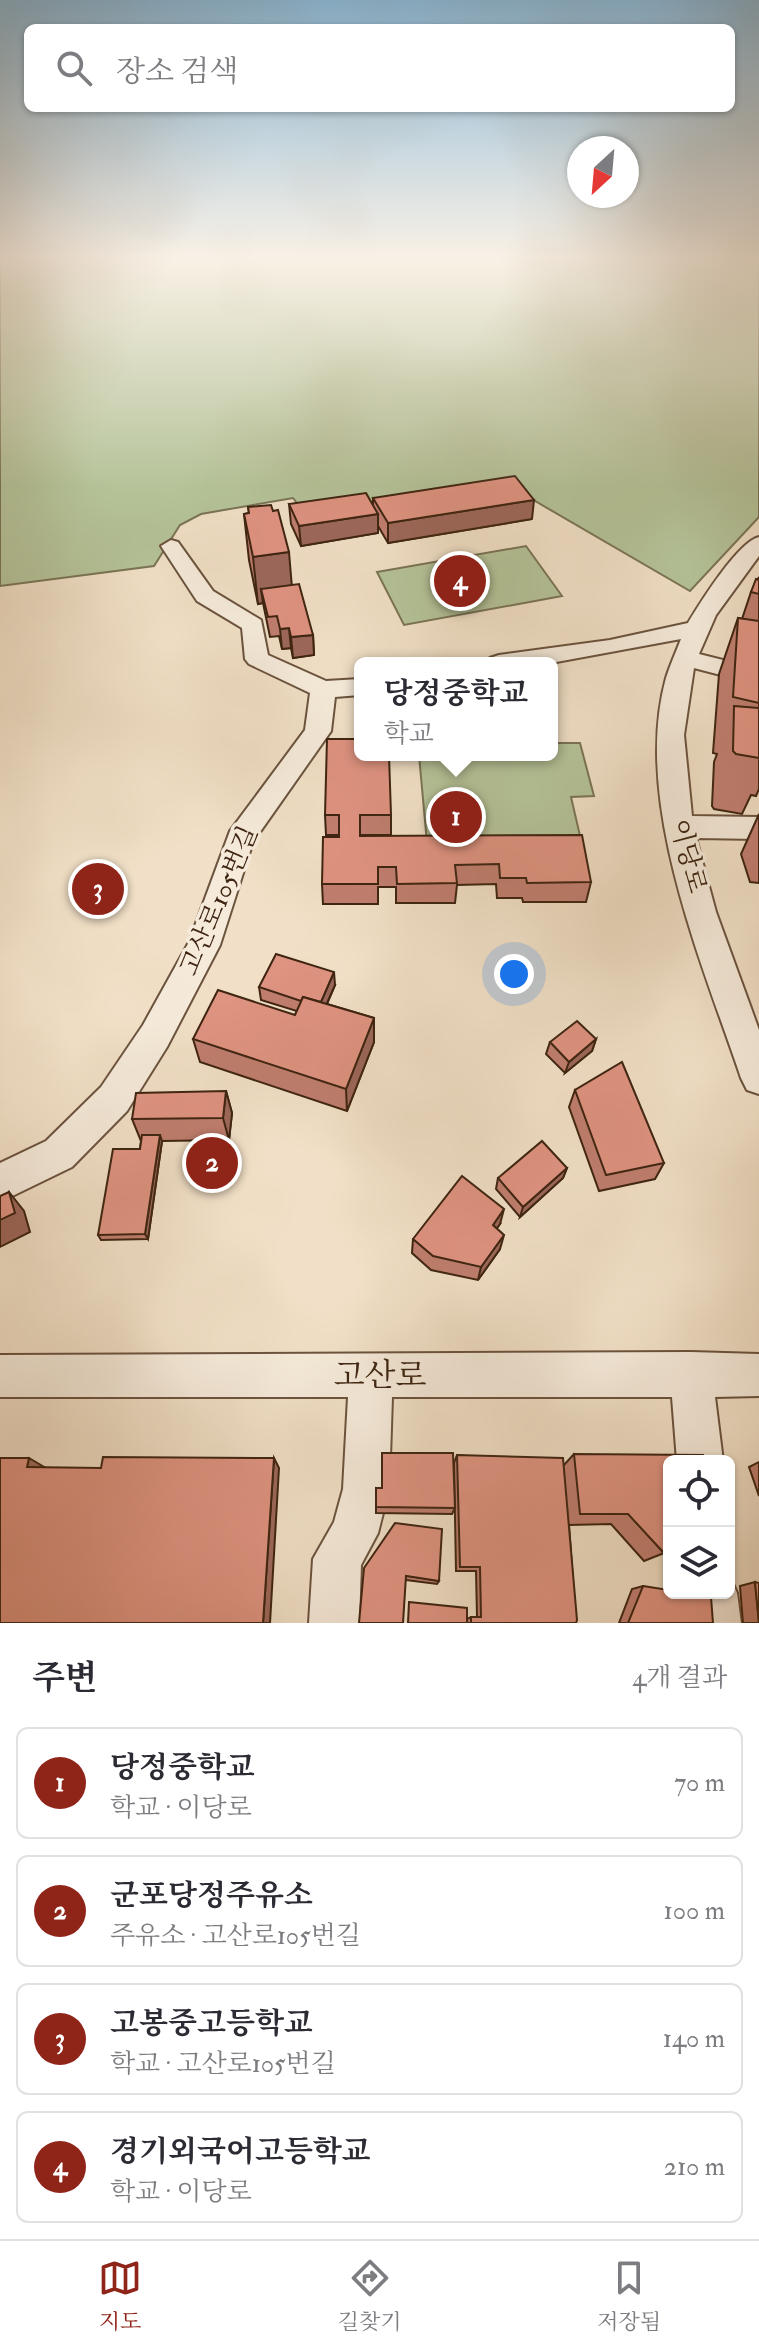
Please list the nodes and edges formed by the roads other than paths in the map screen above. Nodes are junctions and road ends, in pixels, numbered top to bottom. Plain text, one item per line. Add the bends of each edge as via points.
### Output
1 (759, 543) edge
2 (171, 546) dead end
3 (697, 628) junction
4 (541, 657) edge
5 (686, 658) junction
6 (759, 677) edge
7 (354, 687) edge
8 (323, 689) junction
9 (678, 827) junction
10 (759, 828) edge
11 (759, 1078) edge
12 (0, 1183) edge
13 (691, 1373) junction
14 (759, 1375) edge
15 (0, 1376) edge
16 (371, 1376) junction
17 (699, 1455) edge
18 (714, 1599) edge
19 (334, 1623) edge
20 (716, 1623) edge

1 - 3 street, 이당로
2 - 8 street via 205,596 253,625 257,659
3 - 4 street
3 - 5 street, 이당로
5 - 6 street
5 - 9 street, 이당로 via 672,703 670,758
7 - 8 street
8 - 12 street, 고산로105번길 via 318,731 240,839 204,945 122,1087 59,1154
9 - 10 street
9 - 11 street, 이당로
13 - 14 street, 고산로
13 - 16 street, 고산로
13 - 17 street
15 - 16 street, 고산로
16 - 19 street via 366,1489 354,1533 337,1559
18 - 20 street

